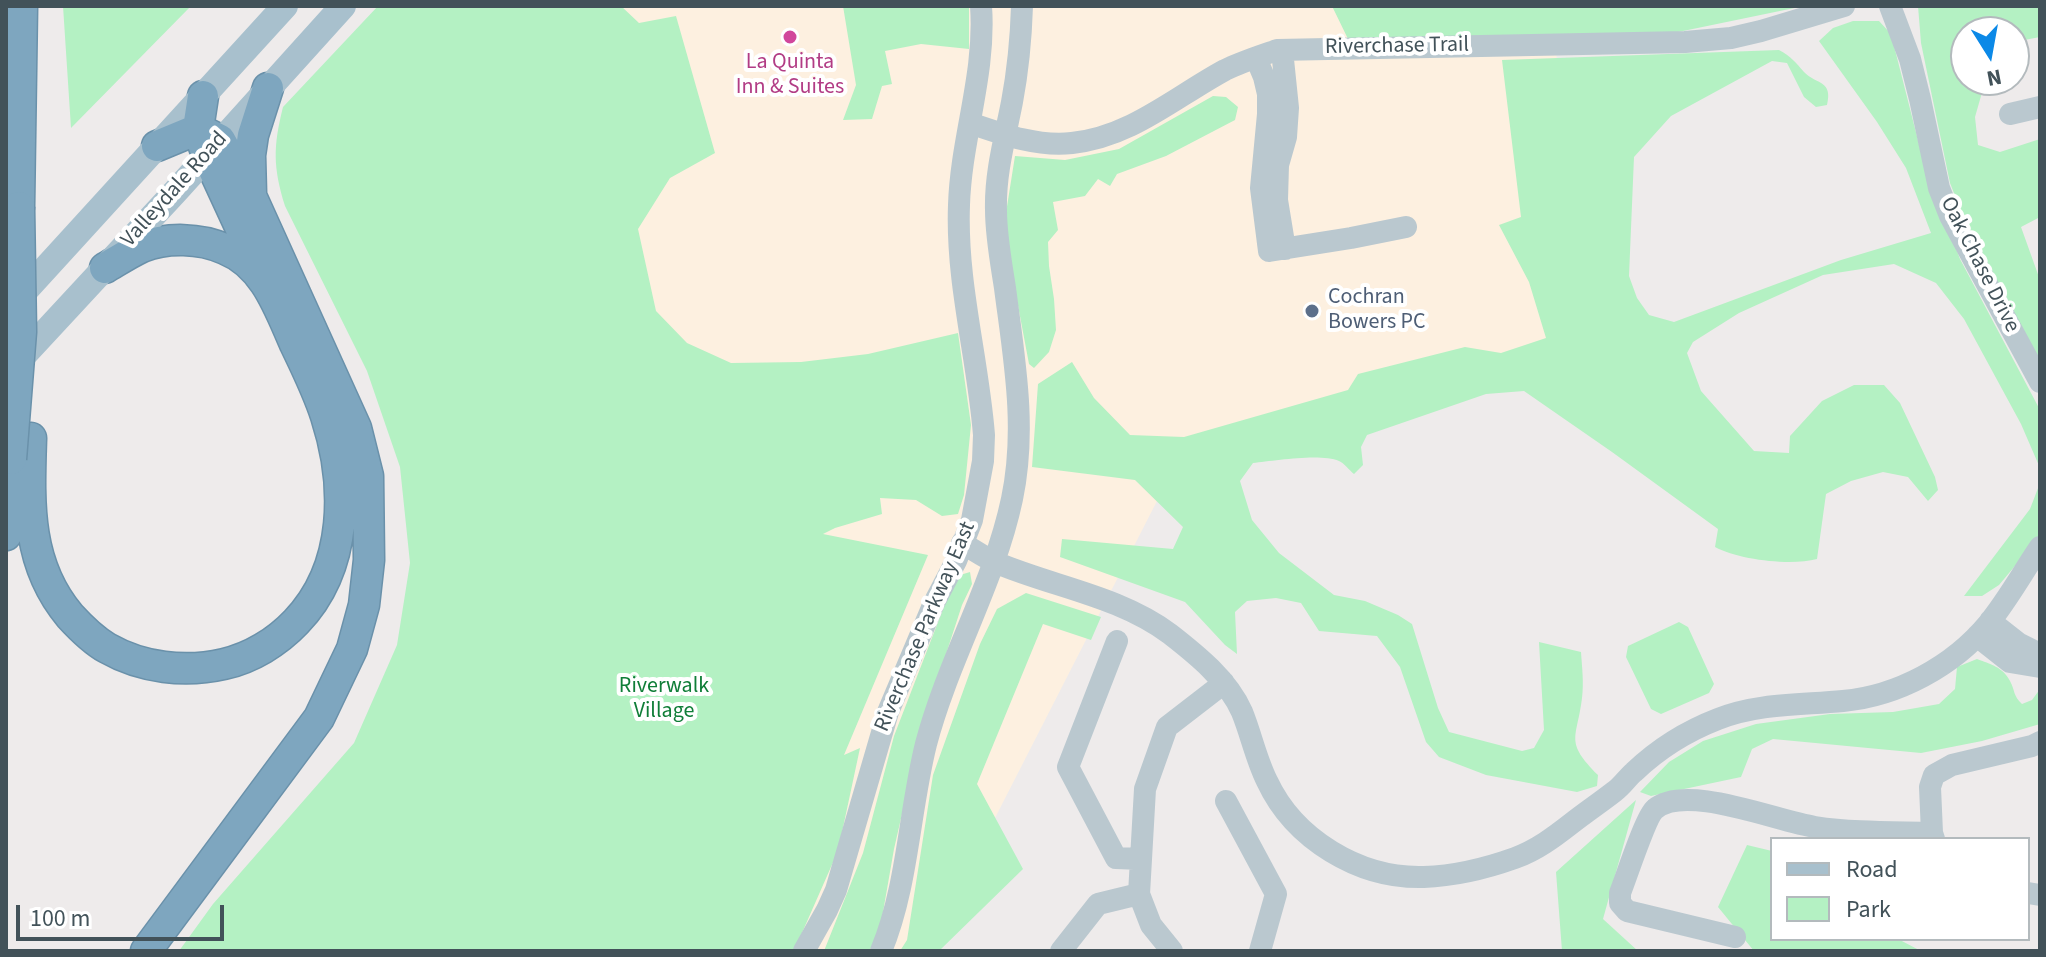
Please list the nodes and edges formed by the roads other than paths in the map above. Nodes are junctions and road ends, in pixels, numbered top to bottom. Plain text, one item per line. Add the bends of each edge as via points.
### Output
1 (22, 6) edge
2 (285, 6) edge
3 (343, 6) edge
4 (981, 6) edge
5 (1022, 6) edge
6 (1844, 6) edge
7 (1890, 6) edge
8 (1282, 50) junction
9 (1256, 58) junction
10 (268, 88) junction
11 (203, 96) junction
12 (2040, 107) edge
13 (2010, 114) dead end
14 (970, 123) junction
15 (1004, 135) junction
16 (208, 142) junction
17 (157, 146) junction
18 (251, 196) junction
19 (1406, 227) dead end
20 (1277, 250) junction
21 (105, 268) junction
22 (263, 277) junction
23 (14, 322) edge
24 (6, 374) edge
25 (2040, 382) edge
26 (21, 453) junction
27 (6, 535) edge
28 (962, 543) junction
29 (2040, 547) edge
30 (993, 562) junction
31 (1984, 629) junction
32 (1117, 641) dead end
33 (2040, 654) edge
34 (2040, 667) edge
35 (1224, 683) junction
36 (2040, 742) edge
37 (1226, 801) dead end
38 (1933, 836) edge
39 (1141, 859) junction
40 (1139, 894) junction
41 (1735, 937) dead end
42 (146, 951) edge
43 (804, 951) edge
44 (881, 951) edge
45 (1061, 951) edge
46 (1172, 951) edge
47 (1260, 951) edge

1 - 23 highway, bridge
2 - 11 main road, Valleydale Road
3 - 10 main road, Valleydale Road
4 - 14 street, Riverchase Parkway East
5 - 15 street, Riverchase Parkway East via 1021,46
6 - 8 street, Riverchase Trail via 1731,38 1685,42
7 - 25 street, Oak Chase Drive via 1910,59 1950,216
8 - 9 street, Riverchase Trail
8 - 20 street via 1288,108 1278,165
9 - 15 street, Riverchase Trail via 1136,124 1100,137 1056,144
9 - 20 street via 1268,94 1261,188
10 - 16 main road, Valleydale Road
10 - 18 highway via 253,135
11 - 16 highway
11 - 17 main road, Valleydale Road
12 - 13 street
14 - 15 street, Riverchase Trail
14 - 28 street, Riverchase Parkway East via 958,242 982,412 983,461
15 - 30 street, Riverchase Parkway East via 996,210 1019,424 1012,498
16 - 17 highway
16 - 18 highway
16 - 21 main road, Valleydale Road
16 - 22 highway
17 - 23 main road, Valleydale Road
18 - 42 highway via 363,449 369,560 364,605 352,649 319,718
19 - 20 street
21 - 22 highway via 153,243 188,241 234,253
21 - 24 main road, Valleydale Road
22 - 26 highway via 321,401 339,475 339,523 330,565 316,597 286,633 253,655 189,669 139,662 103,646 72,618 45,577 35,547
23 - 26 highway, bridge
26 - 27 highway
28 - 30 street
28 - 43 street, Riverchase Parkway East via 896,689 836,890
29 - 31 street
30 - 35 street via 1141,616
30 - 44 street, Riverchase Parkway East via 932,723 892,922
31 - 33 street
31 - 34 street via 2010,662
31 - 35 street via 1950,660 1894,689 1854,700 1754,709 1695,729 1532,851 1426,877 1374,870 1308,836 1267,782 1240,709
32 - 39 street via 1068,767 1116,858
35 - 39 street via 1167,727 1145,789
36 - 38 street via 1952,765 1934,775
37 - 47 street via 1276,894
38 - 41 street via 1804,825 1688,799 1665,802 1651,811 1620,903 1627,911
39 - 40 street
40 - 45 street via 1098,904
40 - 46 street via 1151,925

